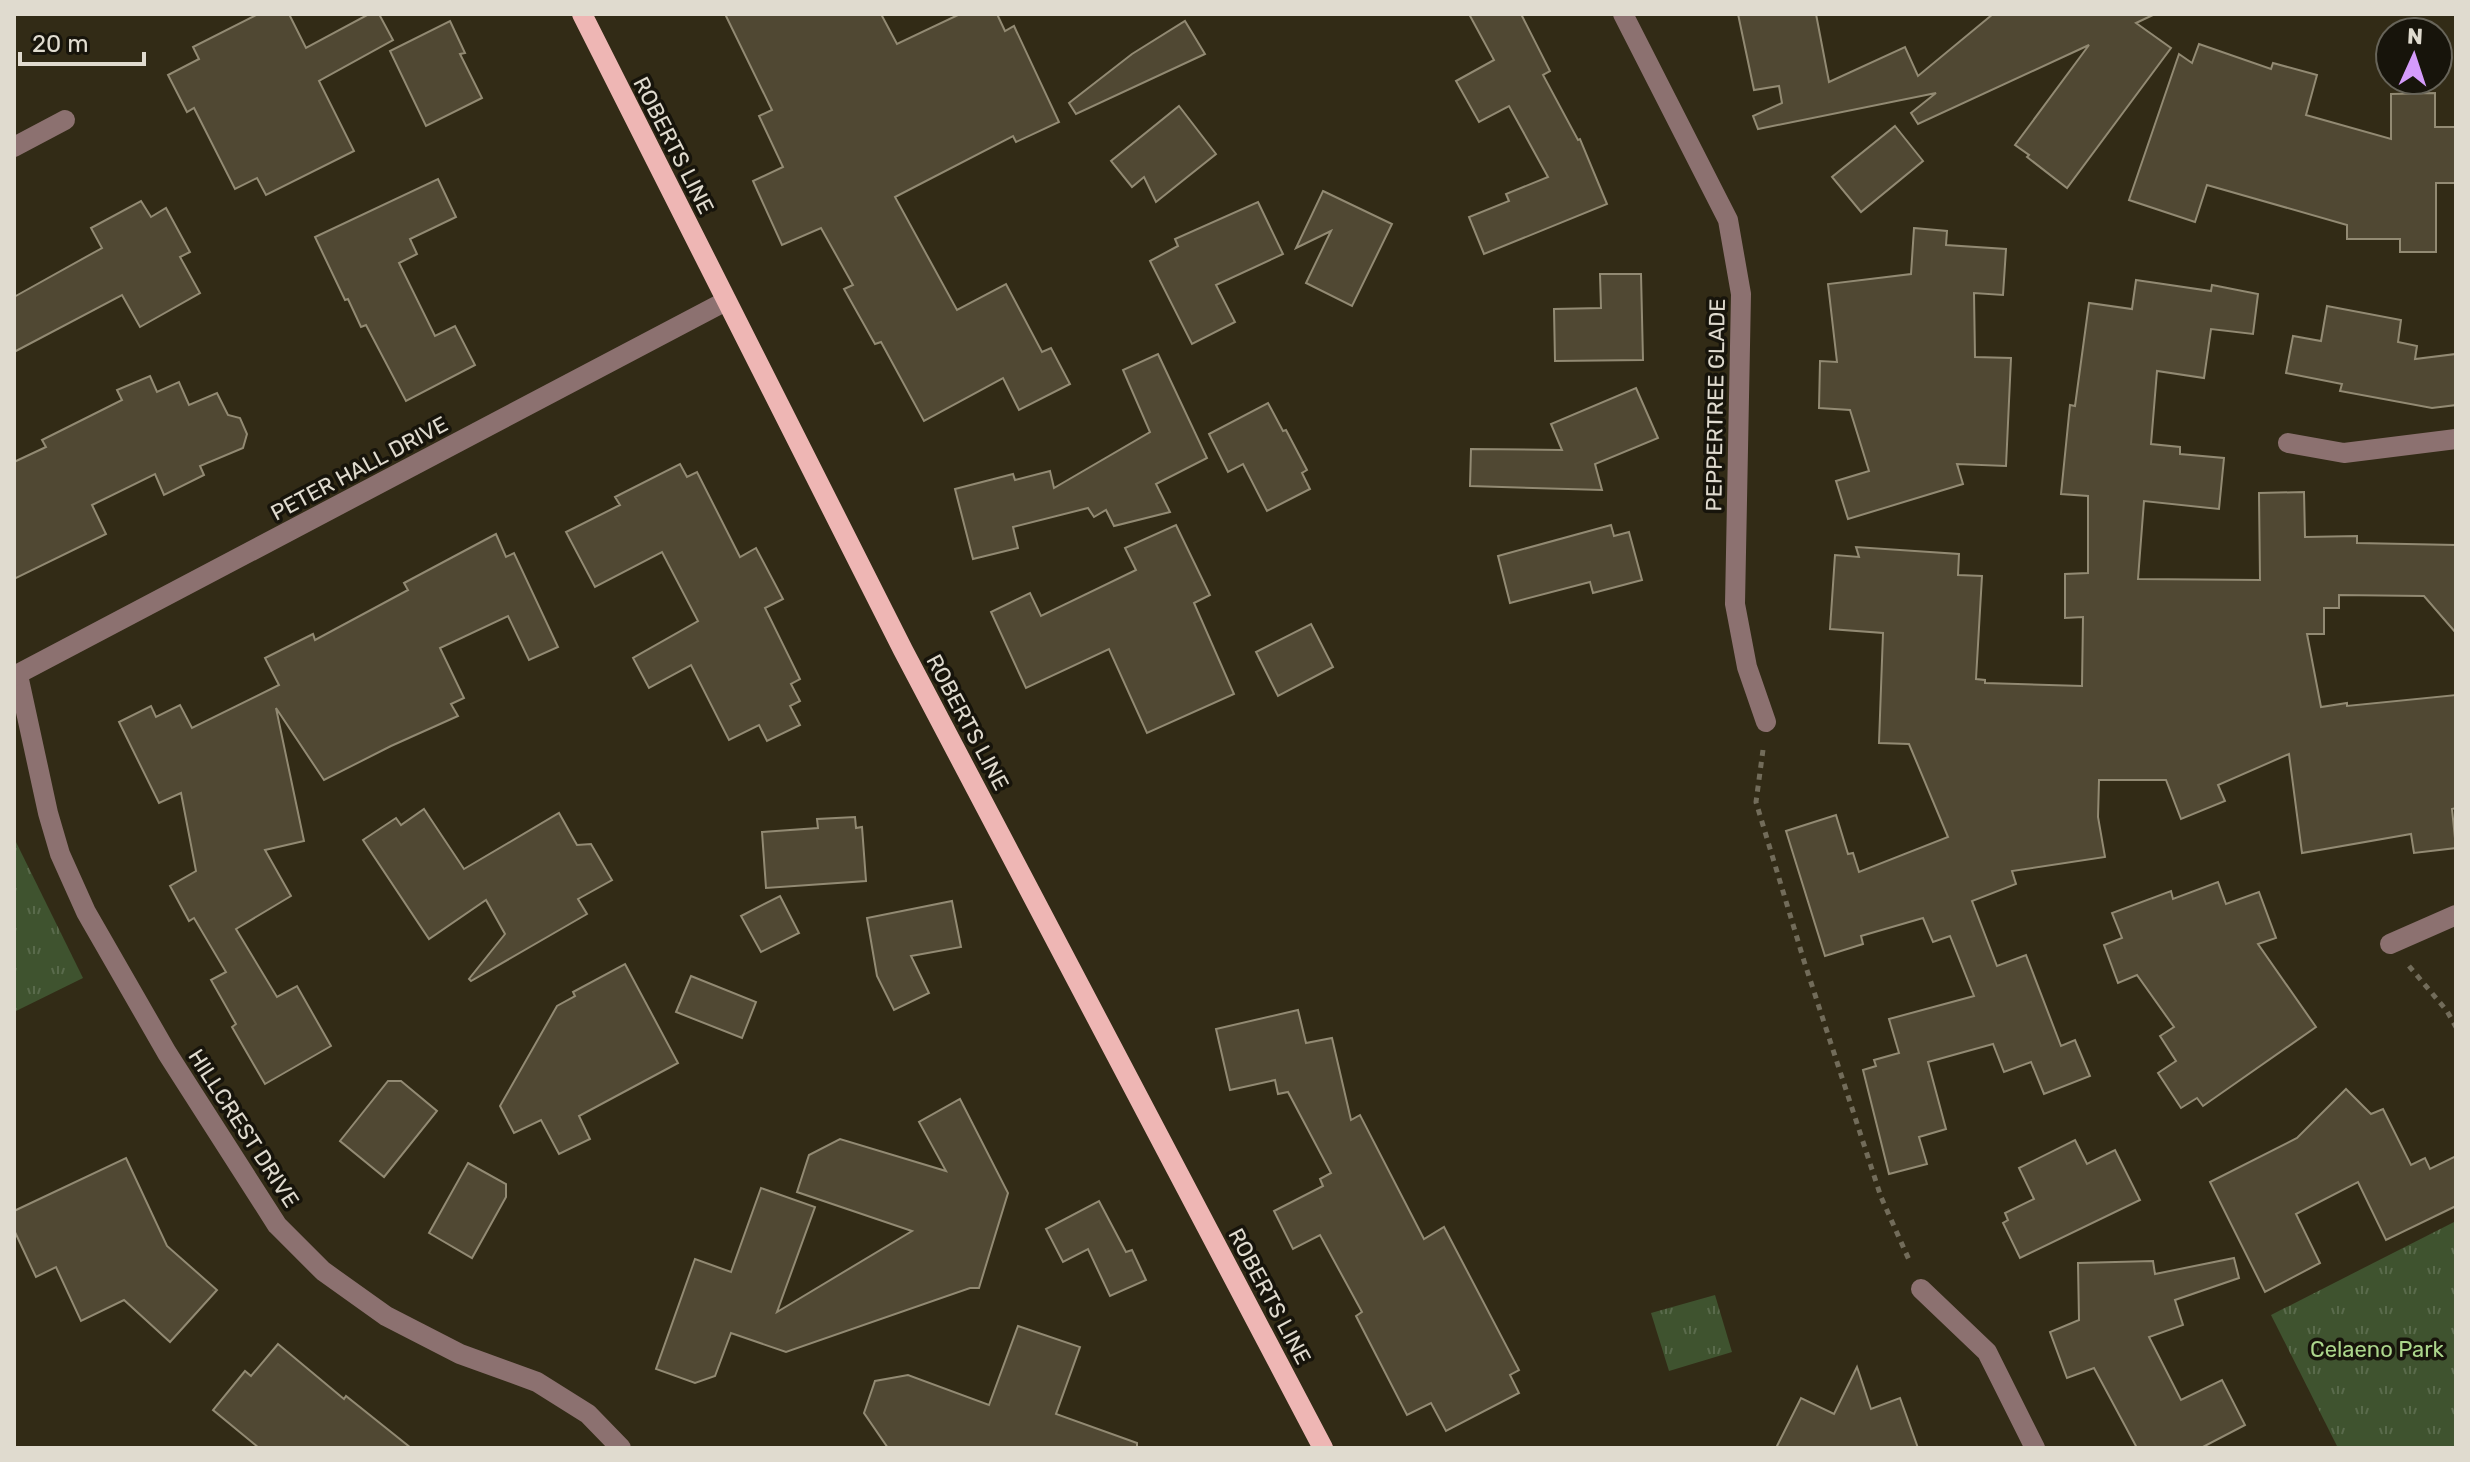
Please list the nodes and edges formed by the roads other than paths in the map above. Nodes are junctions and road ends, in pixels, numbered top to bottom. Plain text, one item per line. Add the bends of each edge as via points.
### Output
1 (582, 14) edge
2 (1623, 14) edge
3 (65, 120) dead end
4 (14, 147) edge
5 (726, 301) junction
6 (2456, 439) edge
7 (2288, 443) dead end
8 (16, 676) edge
9 (1766, 722) road end
10 (2456, 915) edge
11 (2390, 944) road end
12 (1921, 1289) road end
13 (621, 1448) edge
14 (1323, 1448) edge
15 (2035, 1448) edge

1 - 5 main road, ROBERTS LINE
2 - 9 street, PEPPERTREE GLADE via 1728,220 1741,294 1735,604 1747,667
3 - 4 street
5 - 8 street, PETER HALL DRIVE
5 - 14 main road, ROBERTS LINE
6 - 7 street via 2344,453
8 - 13 street, HILLCREST DRIVE via 60,854 86,912 167,1053 277,1225 323,1271 386,1316 460,1354 537,1382 588,1414
10 - 11 street
12 - 15 street via 1987,1352

